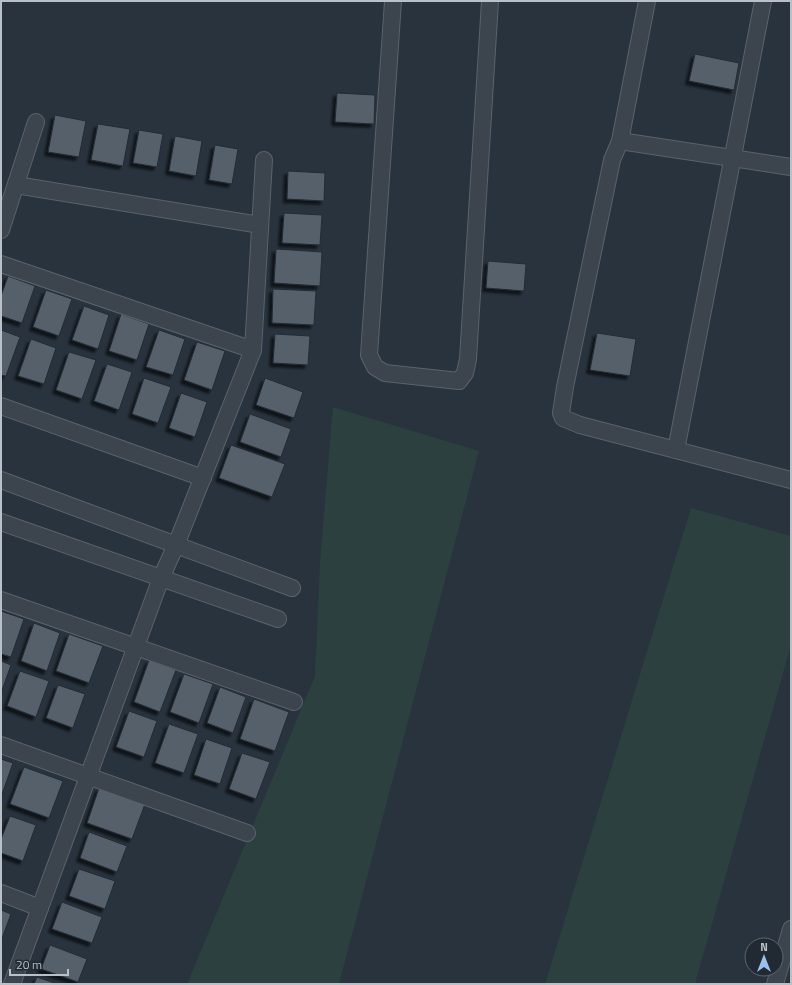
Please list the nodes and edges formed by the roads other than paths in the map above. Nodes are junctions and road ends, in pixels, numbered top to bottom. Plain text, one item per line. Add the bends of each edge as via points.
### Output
1 (393, 1) edge
2 (490, 1) edge
3 (647, 1) edge
4 (763, 1) edge
5 (36, 122) dead end
6 (620, 141) junction
7 (733, 158) junction
8 (264, 160) dead end
9 (791, 166) edge
10 (16, 184) junction
11 (260, 225) junction
12 (1, 230) edge
13 (1, 264) edge
14 (253, 350) junction
15 (1, 406) edge
16 (676, 450) junction
17 (203, 478) junction
18 (791, 478) edge
19 (1, 480) edge
20 (1, 522) edge
21 (176, 545) junction
22 (161, 578) junction
23 (292, 588) dead end
24 (1, 600) edge
25 (278, 619) dead end
26 (136, 647) junction
27 (294, 702) dead end
28 (1, 745) edge
29 (88, 776) junction
30 (247, 833) dead end
31 (1, 894) edge
32 (40, 908) junction
33 (791, 929) edge
34 (12, 984) edge
35 (775, 984) edge

1 - 2 street via 369,355 375,368 385,373 459,381 465,373 468,358
3 - 6 street
4 - 7 street
5 - 10 street
6 - 7 street
6 - 16 street via 610,167 561,413 563,418 580,425
7 - 9 street
7 - 16 street
8 - 11 street
10 - 11 street
10 - 12 street
11 - 14 street
13 - 14 street
14 - 17 street
15 - 17 street
16 - 18 street
17 - 21 street
19 - 21 street
20 - 22 street
21 - 22 street
21 - 23 street
22 - 25 street
22 - 26 street
24 - 26 street
26 - 27 street
26 - 29 street
28 - 29 street
29 - 30 street
29 - 32 street
31 - 32 street
32 - 34 street
33 - 35 street

